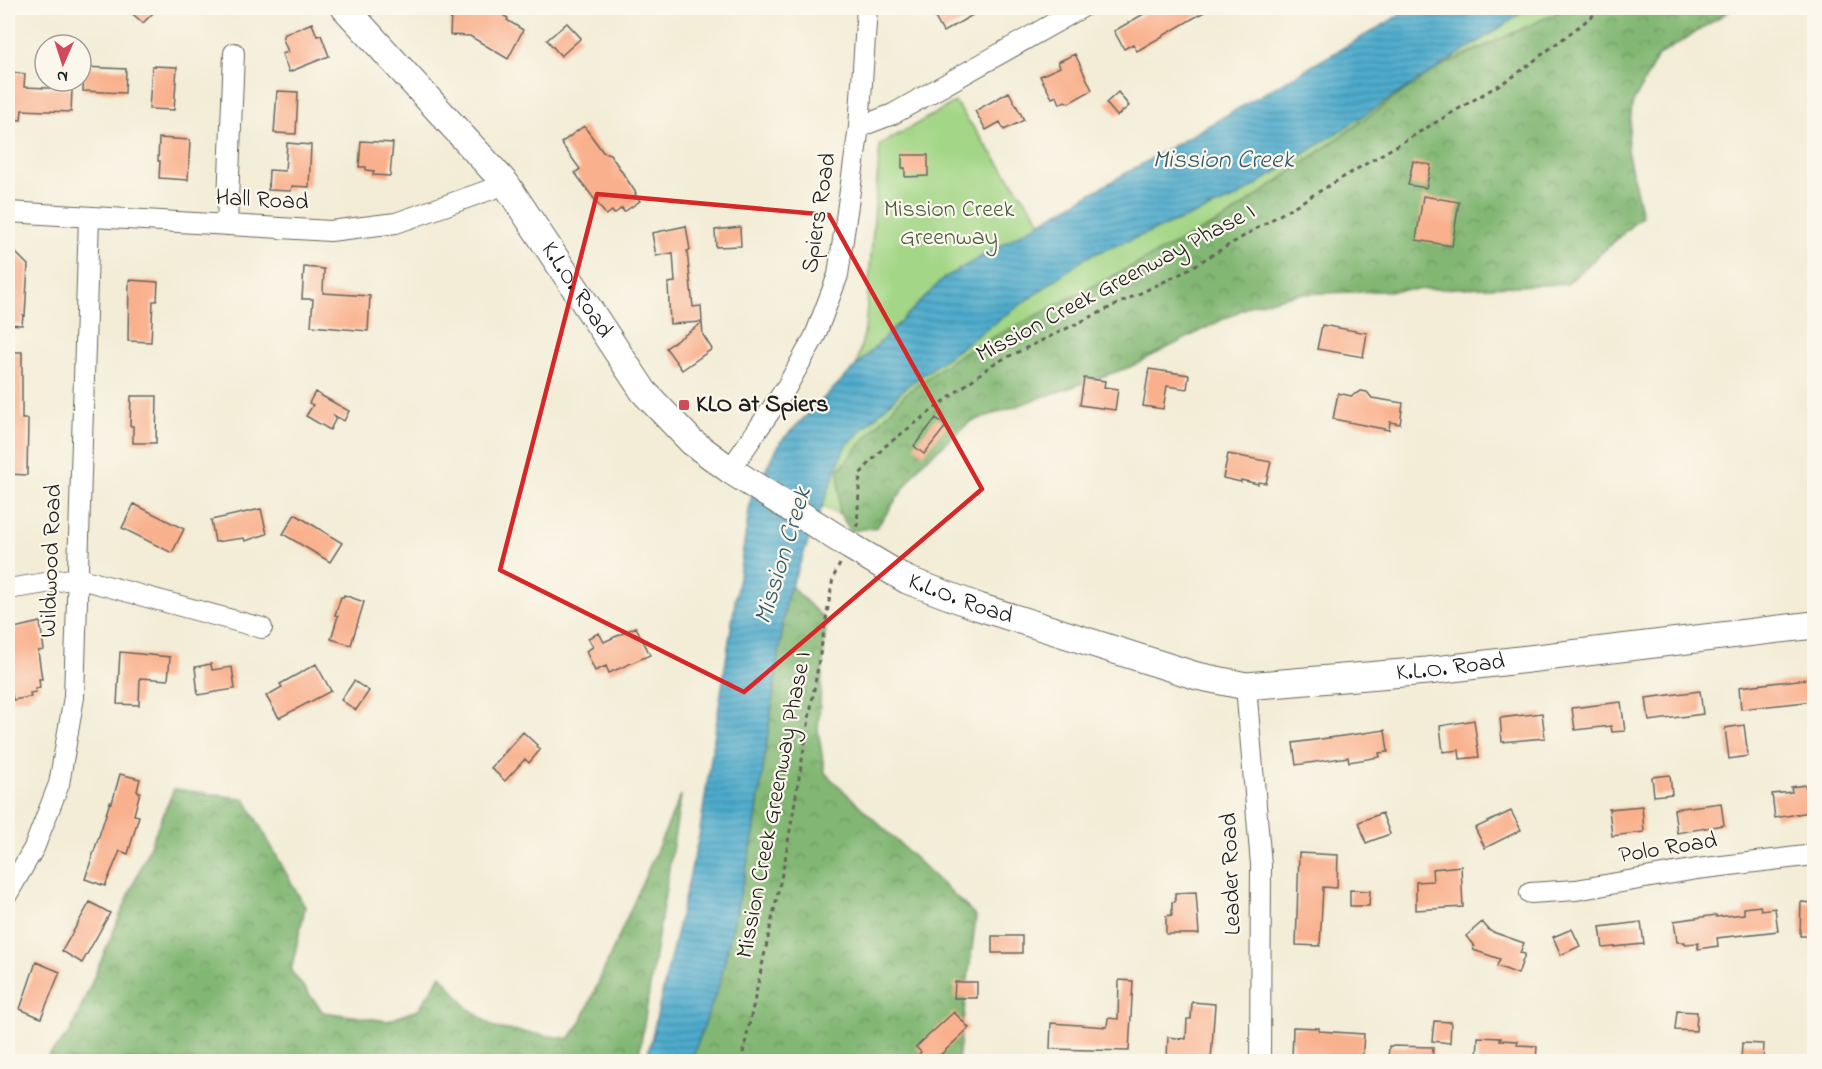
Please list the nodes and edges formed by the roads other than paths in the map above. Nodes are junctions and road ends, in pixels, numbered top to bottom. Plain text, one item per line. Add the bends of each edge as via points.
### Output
1 (345, 8) edge
2 (867, 8) edge
3 (1081, 8) edge
4 (234, 53) dead end
5 (859, 128) junction
6 (506, 184) junction
7 (8, 212) edge
8 (88, 217) junction
9 (227, 225) junction
10 (730, 470) junction
11 (77, 578) junction
12 (8, 589) edge
13 (1815, 625) edge
14 (262, 628) dead end
15 (1246, 686) junction
16 (1815, 855) edge
17 (8, 893) edge
18 (1530, 893) dead end
19 (1260, 1062) edge

1 - 6 main road, K.L.O. Road
2 - 5 street, Spiers Road
3 - 5 street via 893,114
4 - 9 street
5 - 10 street, Spiers Road via 838,275 815,336 786,388
6 - 9 street, Hall Road via 396,224 330,231
6 - 10 main road, K.L.O. Road via 644,392 692,442
7 - 8 street, Hall Road
8 - 9 street, Hall Road
8 - 11 street, Wildwood Road
10 - 15 main road, K.L.O. Road via 907,580 979,608 1197,676
11 - 12 street
11 - 14 street
11 - 17 street, Wildwood Road via 74,697 60,784 34,848
13 - 15 main road, K.L.O. Road via 1427,671
15 - 19 street, Leader Road via 1261,865
16 - 18 street, Polo Road via 1697,869 1576,890

